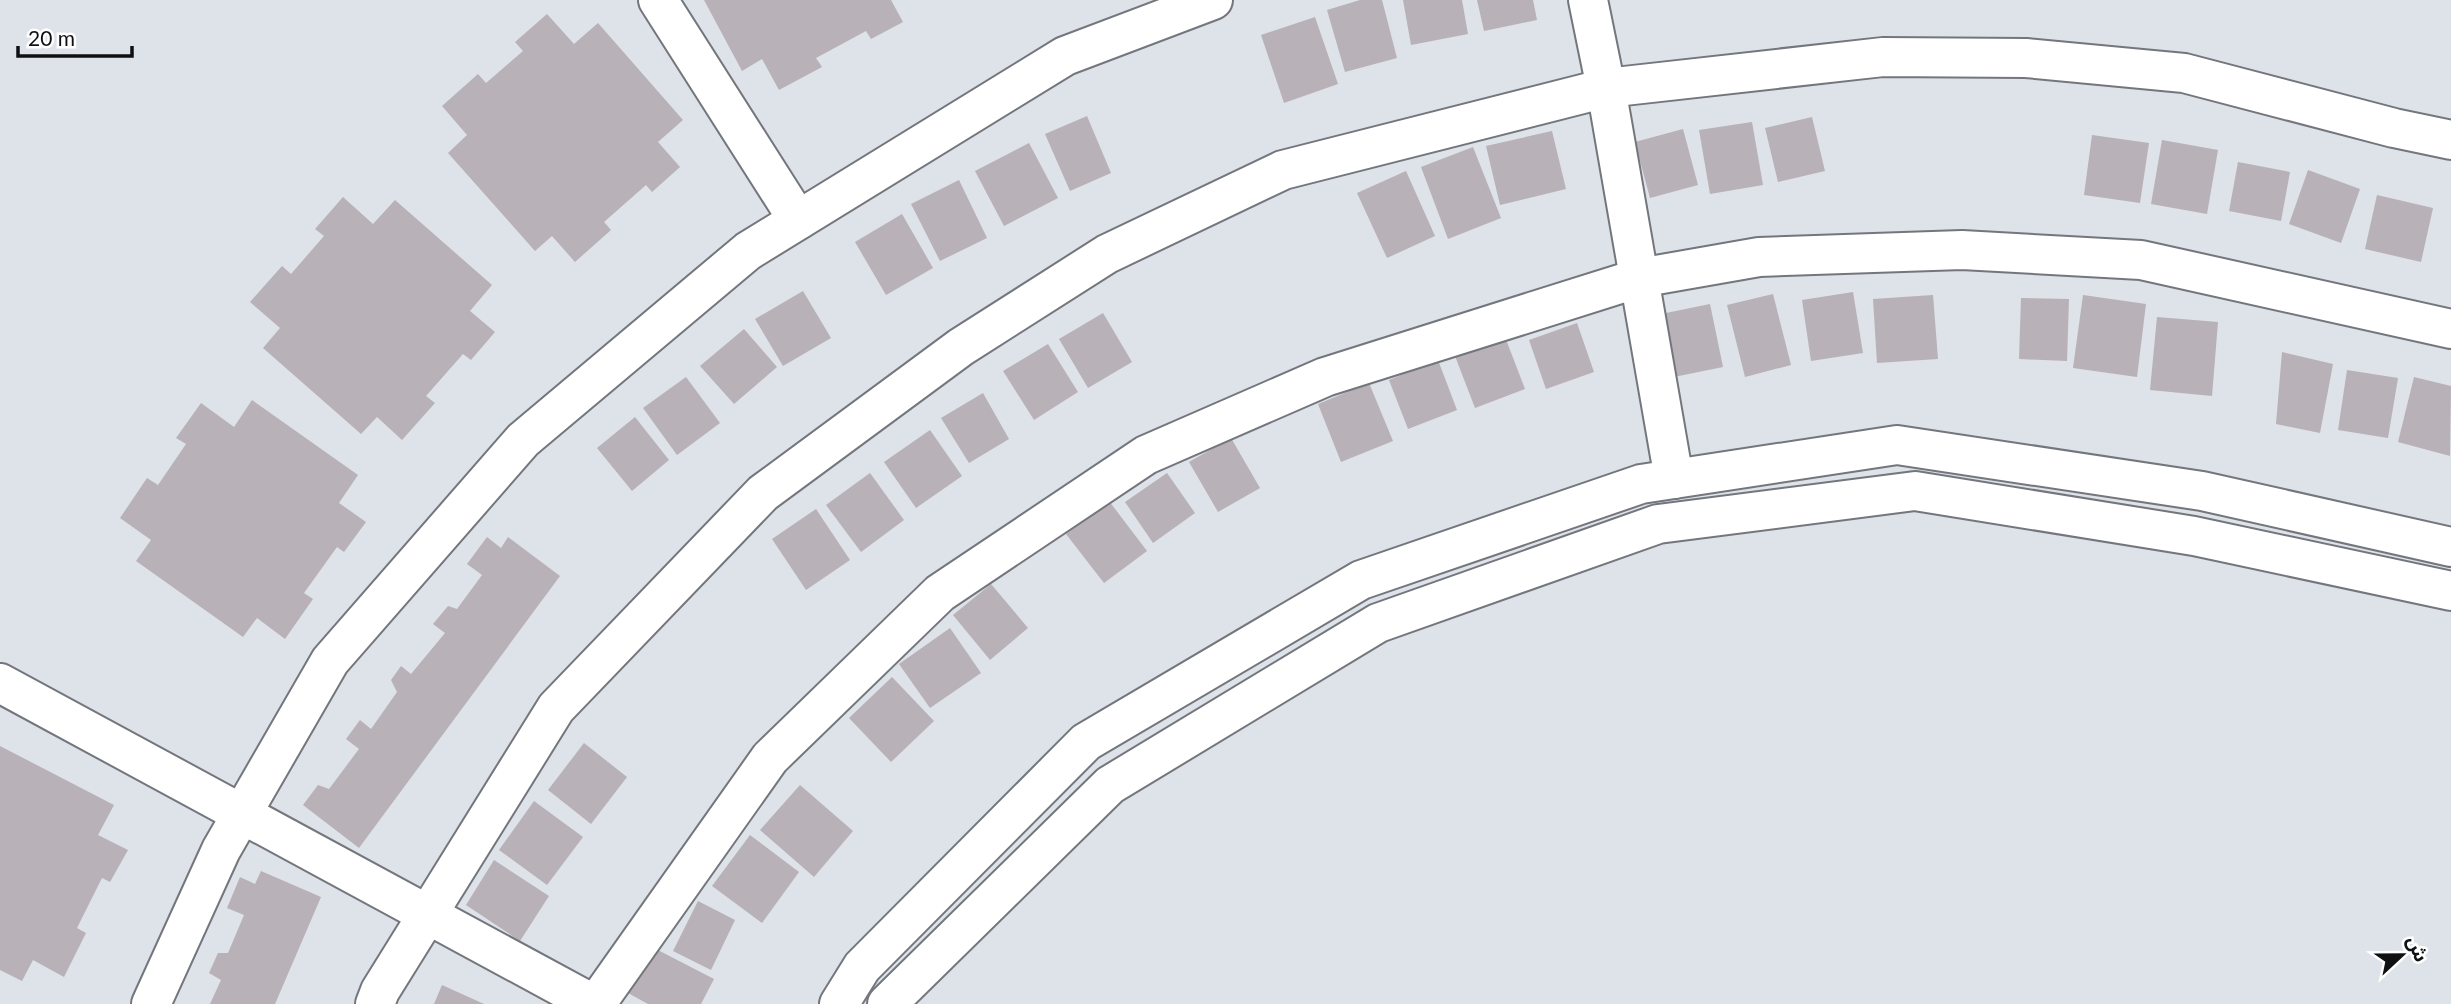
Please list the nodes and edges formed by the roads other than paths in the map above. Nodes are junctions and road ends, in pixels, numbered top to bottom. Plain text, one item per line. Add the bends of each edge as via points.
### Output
1 (658, 0) edge
2 (1213, 0) edge
3 (1588, 0) edge
4 (1606, 88) junction
5 (2451, 140) edge
6 (798, 220) junction
7 (1639, 278) junction
8 (2451, 329) edge
9 (1674, 479) junction
10 (2451, 547) edge
11 (2451, 591) edge
12 (0, 683) edge
13 (242, 813) junction
14 (429, 913) junction
15 (151, 1004) edge
16 (374, 1004) edge
17 (594, 1004) edge
18 (839, 1004) edge
19 (887, 1004) edge

1 - 6 street
2 - 6 street via 1065,55
3 - 4 street
4 - 5 street via 1883,57 2026,58 2184,74
4 - 7 street
4 - 14 street via 1283,170 1107,254 961,347 762,493 556,708
6 - 13 street via 748,251 523,440 330,662
7 - 8 street via 1759,257 1962,250 2128,259
7 - 9 street
7 - 17 street via 1325,377 1146,455 940,593 770,758
9 - 10 street via 1897,445 2202,491
9 - 18 street via 1641,484 1361,580 1086,742 862,967
11 - 19 street via 2194,536 1916,491 1658,524 1378,623 1111,785
12 - 13 street
13 - 14 street
13 - 15 street
14 - 16 street
14 - 17 street

